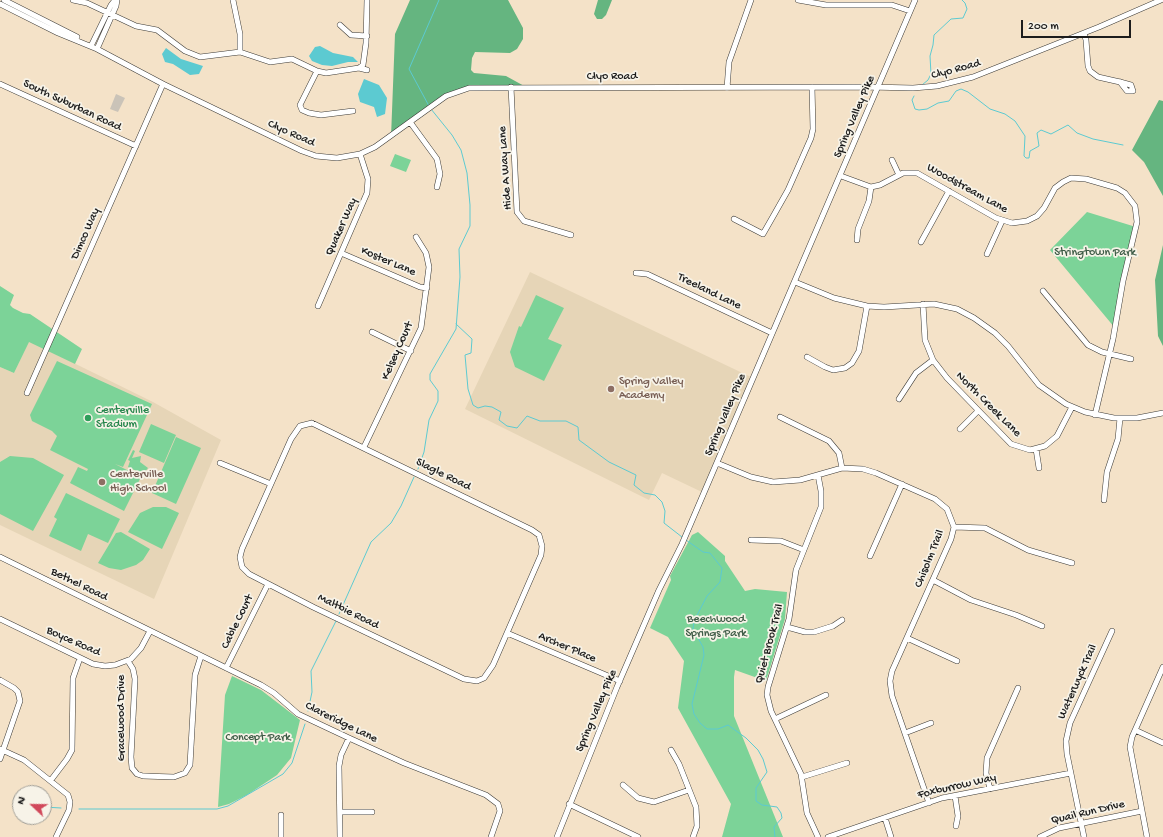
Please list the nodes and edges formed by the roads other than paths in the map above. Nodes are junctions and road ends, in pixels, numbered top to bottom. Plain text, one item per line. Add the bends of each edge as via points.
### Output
1 (4, 0) edge
2 (73, 0) edge
3 (116, 0) edge
4 (233, 0) edge
5 (367, 0) edge
6 (751, 0) edge
7 (798, 0) edge
8 (915, 0) edge
9 (1161, 0) edge
10 (0, 4) edge
11 (910, 11) junction
12 (110, 14) junction
13 (340, 25) dead end
14 (1084, 33) junction
15 (367, 36) junction
16 (91, 46) junction
17 (97, 49) junction
18 (240, 52) junction
19 (359, 68) junction
20 (367, 70) dead end
21 (317, 71) junction
22 (1120, 82) dead end
23 (0, 84) edge
24 (163, 84) junction
25 (511, 86) junction
26 (812, 87) junction
27 (878, 87) junction
28 (727, 88) junction
29 (353, 111) dead end
30 (410, 122) junction
31 (136, 146) junction
32 (360, 154) junction
33 (892, 160) dead end
34 (899, 175) junction
35 (841, 176) junction
36 (437, 187) dead end
37 (871, 187) junction
38 (949, 191) junction
39 (734, 219) dead end
40 (1002, 221) junction
41 (571, 236) dead end
42 (416, 237) dead end
43 (857, 240) dead end
44 (921, 242) dead end
45 (341, 252) junction
46 (987, 254) dead end
47 (636, 273) dead end
48 (795, 282) junction
49 (427, 288) junction
50 (1043, 291) dead end
51 (922, 304) junction
52 (318, 306) dead end
53 (867, 306) junction
54 (372, 332) dead end
55 (772, 333) junction
56 (411, 351) junction
57 (1110, 353) junction
58 (807, 357) dead end
59 (1131, 359) dead end
60 (933, 360) junction
61 (27, 393) dead end
62 (899, 399) dead end
63 (1072, 407) junction
64 (978, 411) junction
65 (1163, 412) edge
66 (1095, 415) junction
67 (780, 417) dead end
68 (1120, 418) junction
69 (960, 429) dead end
70 (364, 447) junction
71 (1036, 449) junction
72 (220, 463) dead end
73 (717, 463) junction
74 (842, 468) junction
75 (1039, 468) dead end
76 (818, 474) junction
77 (271, 484) junction
78 (902, 484) junction
79 (1104, 500) dead end
80 (954, 527) junction
81 (751, 540) dead end
82 (804, 550) junction
83 (870, 556) dead end
84 (0, 557) edge
85 (1072, 563) dead end
86 (933, 580) junction
87 (268, 584) junction
88 (0, 619) edge
89 (842, 620) dead end
90 (1042, 626) dead end
91 (787, 628) junction
92 (150, 631) junction
93 (1112, 631) dead end
94 (506, 633) junction
95 (907, 638) junction
96 (201, 656) junction
97 (80, 658) junction
98 (128, 660) junction
99 (957, 661) dead end
100 (1163, 667) edge
101 (226, 668) junction
102 (1161, 677) edge
103 (0, 680) edge
104 (620, 681) junction
105 (1018, 688) dead end
106 (826, 695) dead end
107 (774, 719) junction
108 (931, 723) dead end
109 (1135, 730) junction
110 (905, 732) junction
111 (349, 738) junction
112 (1163, 743) edge
113 (2, 750) edge
114 (671, 750) dead end
115 (0, 759) edge
116 (847, 763) dead end
117 (1071, 773) junction
118 (802, 777) junction
119 (51, 780) junction
120 (623, 785) dead end
121 (990, 789) junction
122 (689, 790) junction
123 (955, 796) junction
124 (929, 803) junction
125 (569, 804) junction
126 (340, 812) junction
127 (372, 812) dead end
128 (1142, 812) junction
129 (281, 814) dead end
130 (884, 818) junction
131 (1081, 824) junction
132 (956, 826) dead end
133 (56, 837) edge
134 (281, 837) edge
135 (340, 837) edge
136 (491, 837) edge
137 (557, 837) edge
138 (638, 837) edge
139 (693, 837) edge
140 (818, 837) edge
141 (828, 837) edge
142 (891, 837) edge
143 (1040, 837) edge
144 (1084, 837) edge
145 (1147, 837) edge

1 - 16 street, Clyo Road
2 - 12 street via 87,3
3 - 12 street
4 - 18 street via 240,34
5 - 15 street
6 - 28 street via 729,62
7 - 11 street via 826,5 892,5
8 - 11 street, Spring Valley Pike
9 - 14 street, Clyo Road
10 - 16 street, Clyo Road via 58,33
11 - 27 street, Spring Valley Pike
12 - 16 street
12 - 17 street
12 - 18 street via 136,26 158,30 192,55 207,57
13 - 15 street via 351,35
14 - 22 street via 1090,71 1098,77
14 - 27 street, Clyo Road via 952,84 927,88
15 - 19 street
16 - 17 street, Clyo Road
17 - 24 street, Clyo Road
18 - 21 street via 270,62 292,59
19 - 20 street
19 - 21 street via 329,73
21 - 29 street via 300,105 302,110 321,115
23 - 31 street, South Suburban Road
24 - 31 street, Dimco Way
24 - 32 street, Clyo Road via 309,154 337,158
25 - 28 street, Clyo Road
25 - 30 street, Clyo Road via 469,88 446,96
25 - 41 street, Hide A Way Lane via 518,212 524,221
26 - 27 street, Clyo Road
26 - 28 street, Clyo Road
26 - 39 street via 811,138 788,190 763,234
27 - 35 street, Spring Valley Pike
30 - 32 street, Clyo Road via 383,142
30 - 36 street via 437,159 440,174
31 - 61 street, Dimco Way
32 - 45 street, Quaker Way via 369,187
33 - 34 street
34 - 37 street, Woodstream Lane
34 - 38 street, Woodstream Lane via 917,173
35 - 37 street
35 - 48 street, Spring Valley Pike
37 - 43 street
38 - 40 street, Woodstream Lane
38 - 44 street
40 - 46 street
40 - 57 street, Woodstream Lane via 1017,224 1032,219 1044,208 1055,188 1071,178 1086,179 1117,188 1129,197 1134,206 1136,222
42 - 49 street, Kelsey Court via 428,259
45 - 49 street, Koster Lane
45 - 52 street, Quaker Way
47 - 55 street, Treeland Lane via 647,274
48 - 53 street via 834,298
48 - 55 street, Spring Valley Pike
49 - 56 street, Kelsey Court via 421,328
50 - 57 street via 1088,345
51 - 53 street
51 - 60 street, North Creek Lane via 925,340
51 - 63 street via 950,307 974,318 1003,340 1039,385
53 - 58 street via 860,351 852,363 845,368 833,370
54 - 56 street
55 - 73 street, Spring Valley Pike
56 - 70 street, Kelsey Court
57 - 59 street
57 - 66 street, Woodstream Lane
60 - 62 street via 916,373
60 - 64 street, North Creek Lane
63 - 66 street
63 - 71 street via 1057,436 1045,446
64 - 69 street
64 - 71 street, North Creek Lane via 1011,444 1026,450
65 - 68 street via 1137,418
66 - 68 street
67 - 74 street via 829,441 839,453
68 - 79 street via 1118,439 1106,472
70 - 77 street, Slagle Road via 316,424 303,424 294,432
70 - 94 street, Slagle Road via 532,530 539,536 542,546 540,555
71 - 75 street
72 - 77 street
73 - 76 street, Chisolm Trail via 751,478 773,482 792,482
73 - 104 street, Spring Valley Pike
74 - 76 street, Chisolm Trail
74 - 78 street, Chisolm Trail via 869,470
76 - 82 street, Quiet Brook Trail via 820,507
77 - 87 street, Maltbie Road via 240,557 244,571
78 - 80 street, Chisolm Trail via 939,501 949,513
78 - 83 street
80 - 85 street via 985,528 1028,550
80 - 86 street, Chisolm Trail
81 - 82 street via 781,541
82 - 91 street, Quiet Brook Trail via 796,570
84 - 92 street, Bethel Road
86 - 90 street via 971,600
86 - 95 street, Chisolm Trail
87 - 94 street, Maltbie Road via 469,681 481,680 488,674
87 - 101 street, Cable Court
88 - 97 street, Boyce Road
89 - 91 street via 814,632
91 - 107 street, Quiet Brook Trail via 767,692
92 - 96 street, Clareridge Lane
92 - 98 street, Boyce Road via 141,648
93 - 117 street, Waterwyck Trail via 1068,731 1066,747
94 - 104 street, Archer Place
95 - 99 street
95 - 110 street, Chisolm Trail via 890,681 892,696
96 - 98 street, Gracewood Drive via 195,675 190,765 185,773 174,777 143,776 132,768 135,678
96 - 101 street, Clareridge Lane
97 - 98 street, Boyce Road via 104,666
97 - 119 street via 73,678 72,750
100 - 102 street
101 - 111 street, Clareridge Lane via 268,689 298,714
102 - 109 street
103 - 113 street via 17,690 20,701
104 - 125 street, Spring Valley Pike
105 - 121 street via 987,758 986,773
106 - 107 street
107 - 118 street, Quiet Brook Trail
108 - 110 street
109 - 112 street
109 - 128 street via 1130,742 1130,752
110 - 124 street, Chisolm Trail
111 - 126 street via 340,761
111 - 136 street, Clareridge Lane via 491,797 498,804 500,811
113 - 115 street
113 - 119 street via 24,760
114 - 122 street
116 - 118 street
117 - 121 street, Foxburrow Way
117 - 131 street, Waterwyck Trail
118 - 140 street, Quiet Brook Trail via 807,813
119 - 133 street via 66,793 70,802 69,810
120 - 122 street via 638,798 654,802
121 - 123 street, Foxburrow Way
122 - 139 street via 698,817
123 - 124 street, Foxburrow Way
123 - 132 street via 958,816
124 - 130 street, Foxburrow Way
125 - 137 street, Spring Valley Pike
125 - 138 street
126 - 127 street
126 - 135 street
128 - 131 street, Quail Run Drive
128 - 145 street
129 - 134 street
130 - 141 street, Foxburrow Way
130 - 142 street
131 - 143 street, Quail Run Drive via 1053,830
131 - 144 street, Waterwyck Trail

